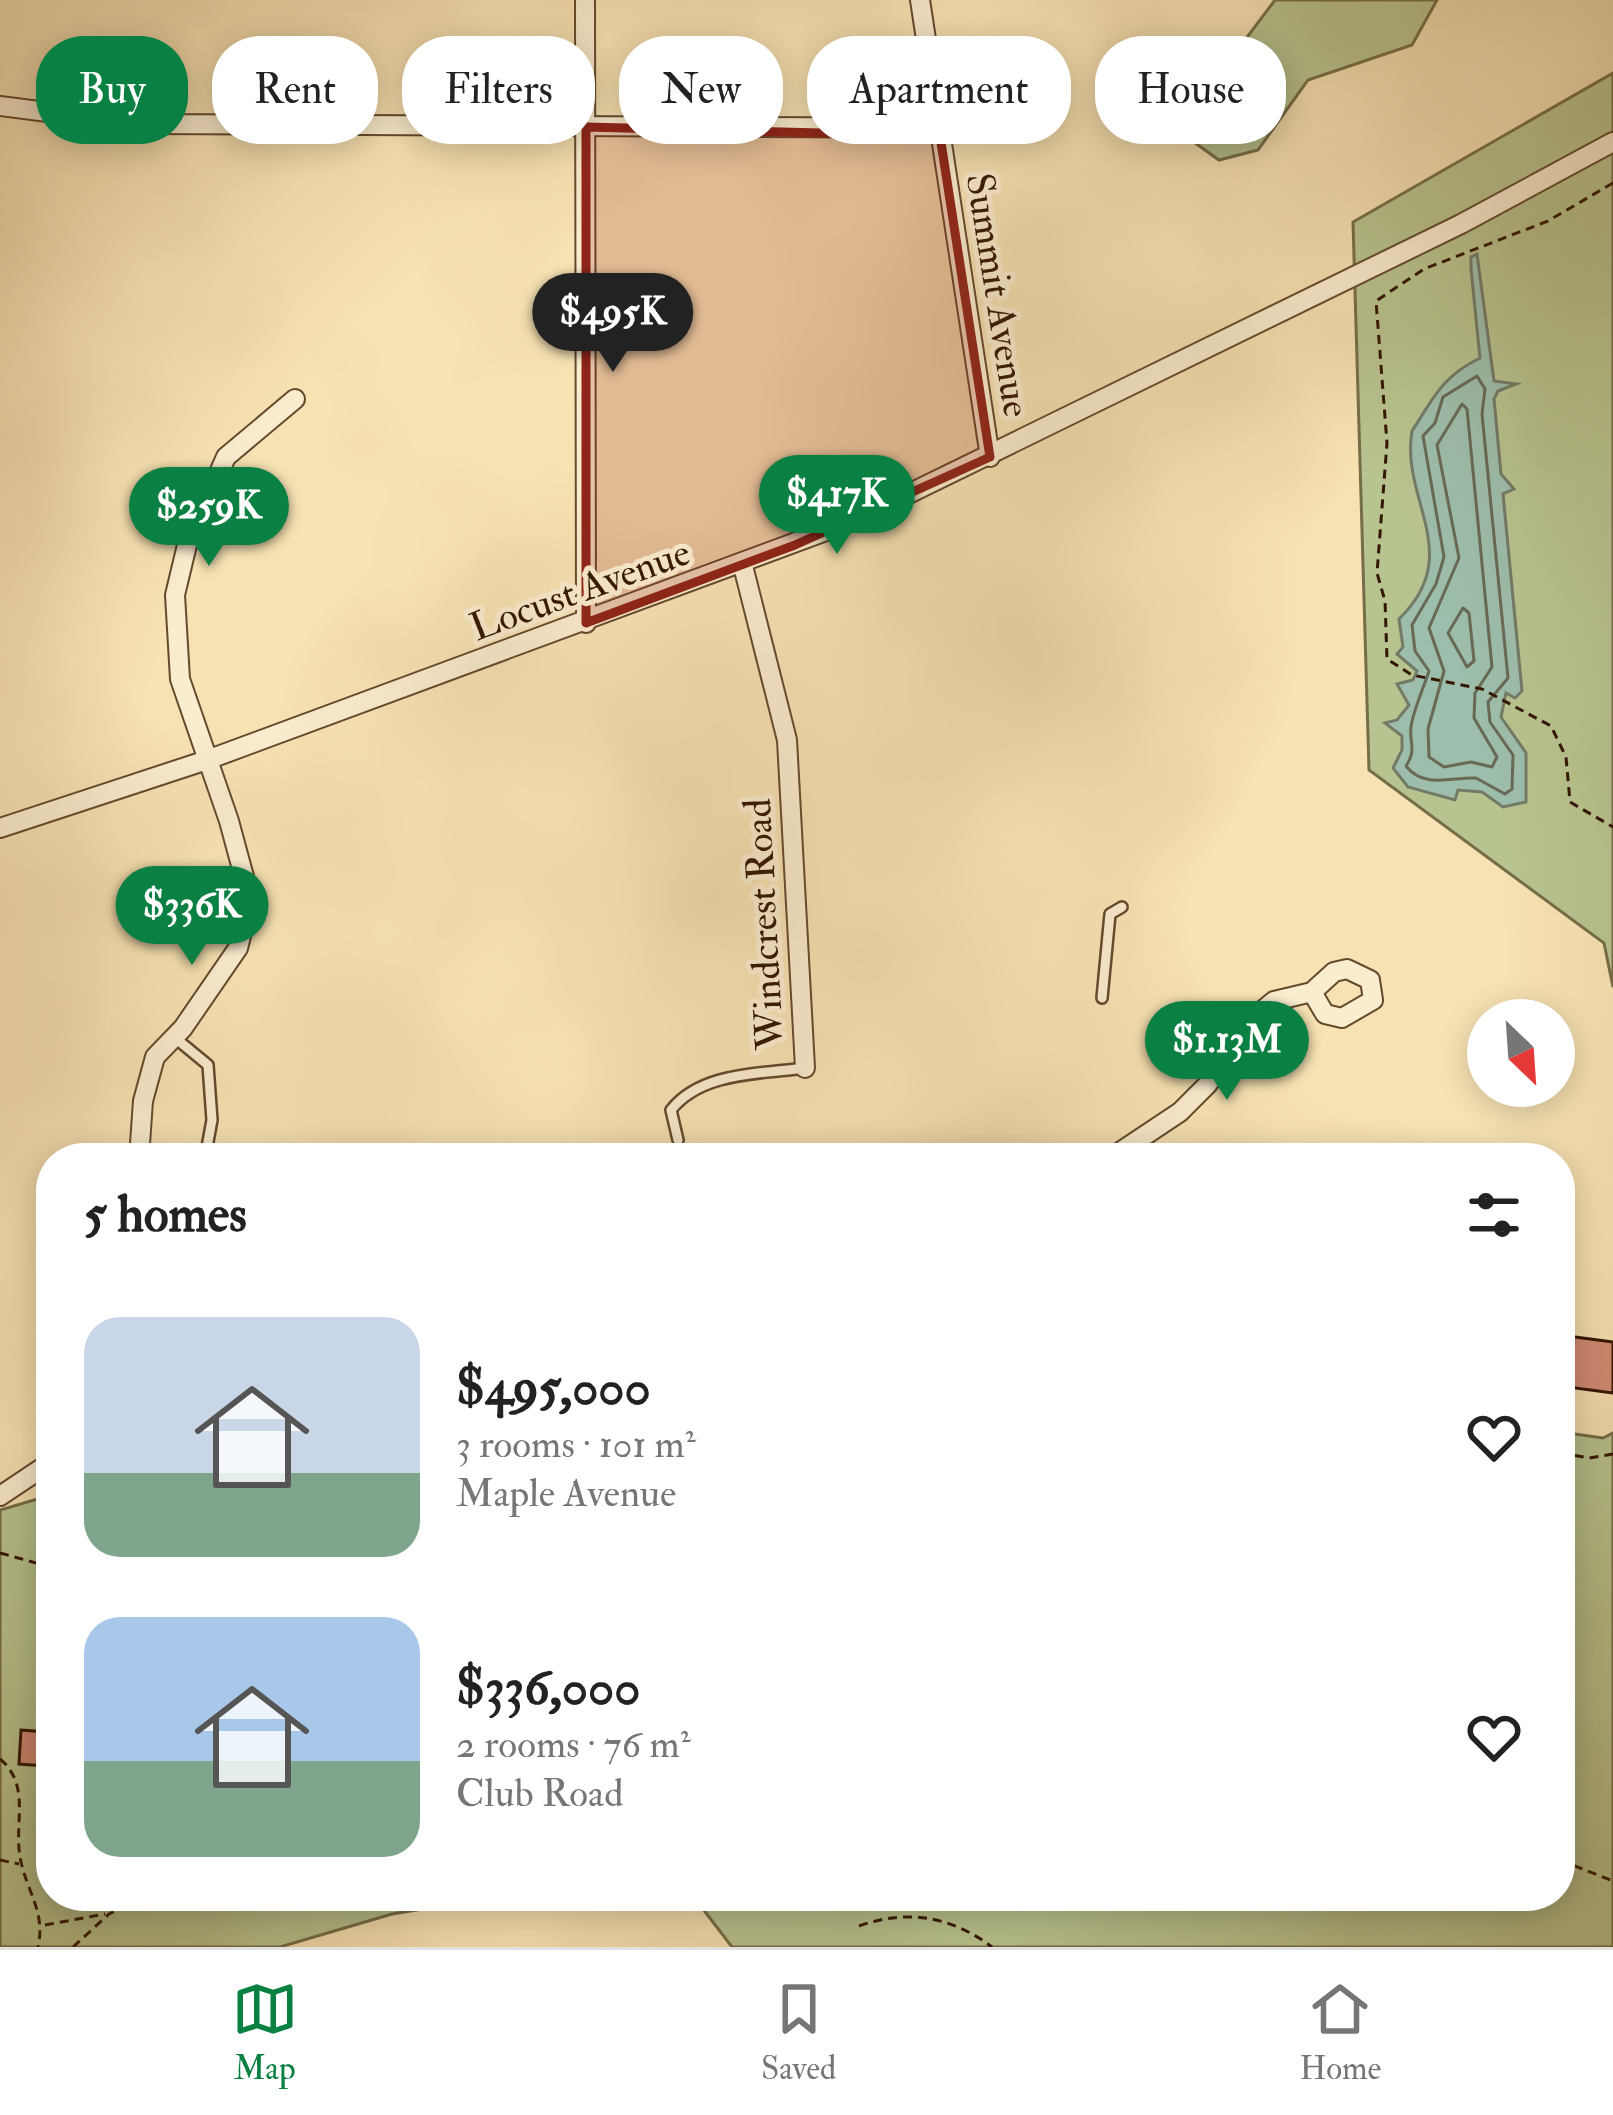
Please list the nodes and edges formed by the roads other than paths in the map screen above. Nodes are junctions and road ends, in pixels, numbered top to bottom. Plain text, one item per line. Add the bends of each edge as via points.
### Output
1 (585, 0) edge
2 (920, 0) edge
3 (585, 36) edge
4 (925, 36) edge
5 (0, 106) edge
6 (402, 126) edge
7 (595, 127) edge
8 (807, 128) edge
9 (1613, 142) edge
10 (586, 144) edge
11 (941, 144) edge
12 (295, 399) dead end
13 (990, 457) junction
14 (743, 566) junction
15 (586, 622) junction
16 (207, 760) junction
17 (0, 828) edge
18 (1122, 907) dead end
19 (1312, 992) dead end
20 (1102, 998) dead end
21 (174, 1037) junction
22 (805, 1068) joint
23 (678, 1140) dead end
24 (140, 1143) edge
25 (208, 1143) edge
26 (1134, 1143) edge
27 (36, 1472) edge
28 (0, 1496) edge

1 - 3 street
2 - 4 street, Summit Avenue
5 - 6 street via 140,124
7 - 8 street
9 - 13 street, Locust Avenue
10 - 15 street
11 - 13 street, Summit Avenue
12 - 16 street via 226,457 187,545 175,595 180,679
13 - 14 street, Locust Avenue
14 - 15 street, Locust Avenue
14 - 22 street, Windcrest Road via 788,740
15 - 16 street, Locust Avenue
16 - 17 street, Locust Avenue
16 - 21 street via 246,884 247,912 238,948
18 - 20 lane via 1110,914
19 - 26 street via 1274,1001 1257,1015 1208,1085
21 - 24 street via 155,1057
21 - 25 lane via 208,1065
22 - 23 lane via 685,1092 671,1110
27 - 28 street

